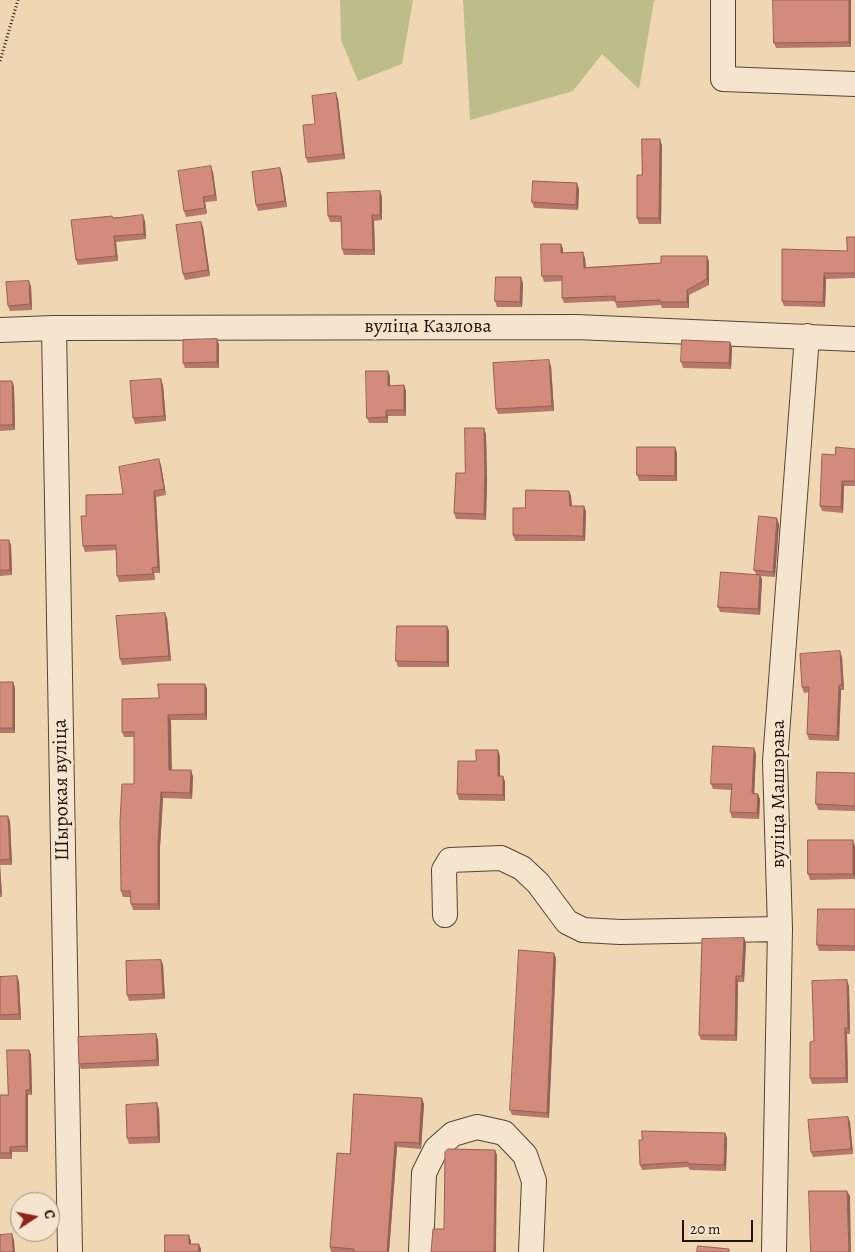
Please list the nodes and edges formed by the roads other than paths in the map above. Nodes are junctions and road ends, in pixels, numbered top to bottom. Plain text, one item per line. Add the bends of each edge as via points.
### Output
1 (723, 0) edge
2 (855, 84) edge
3 (54, 328) junction
4 (0, 330) edge
5 (807, 336) junction
6 (855, 339) edge
7 (445, 915) dead end
8 (780, 929) junction
9 (70, 1252) edge
10 (421, 1252) edge
11 (531, 1252) edge
12 (774, 1252) edge

1 - 2 street via 724,79
3 - 4 street, вуліца Казлова
3 - 5 street, вуліца Казлова via 576,327
3 - 9 street, Шырокая вуліца
5 - 6 street, вуліца Казлова
5 - 8 street, вуліца Машэрава via 775,761
7 - 8 street via 444,870 450,860 501,858 522,868 538,883 567,922 583,930
8 - 12 street, вуліца Машэрава
10 - 11 street via 424,1173 436,1148 453,1134 477,1127 504,1133 525,1155 534,1181

